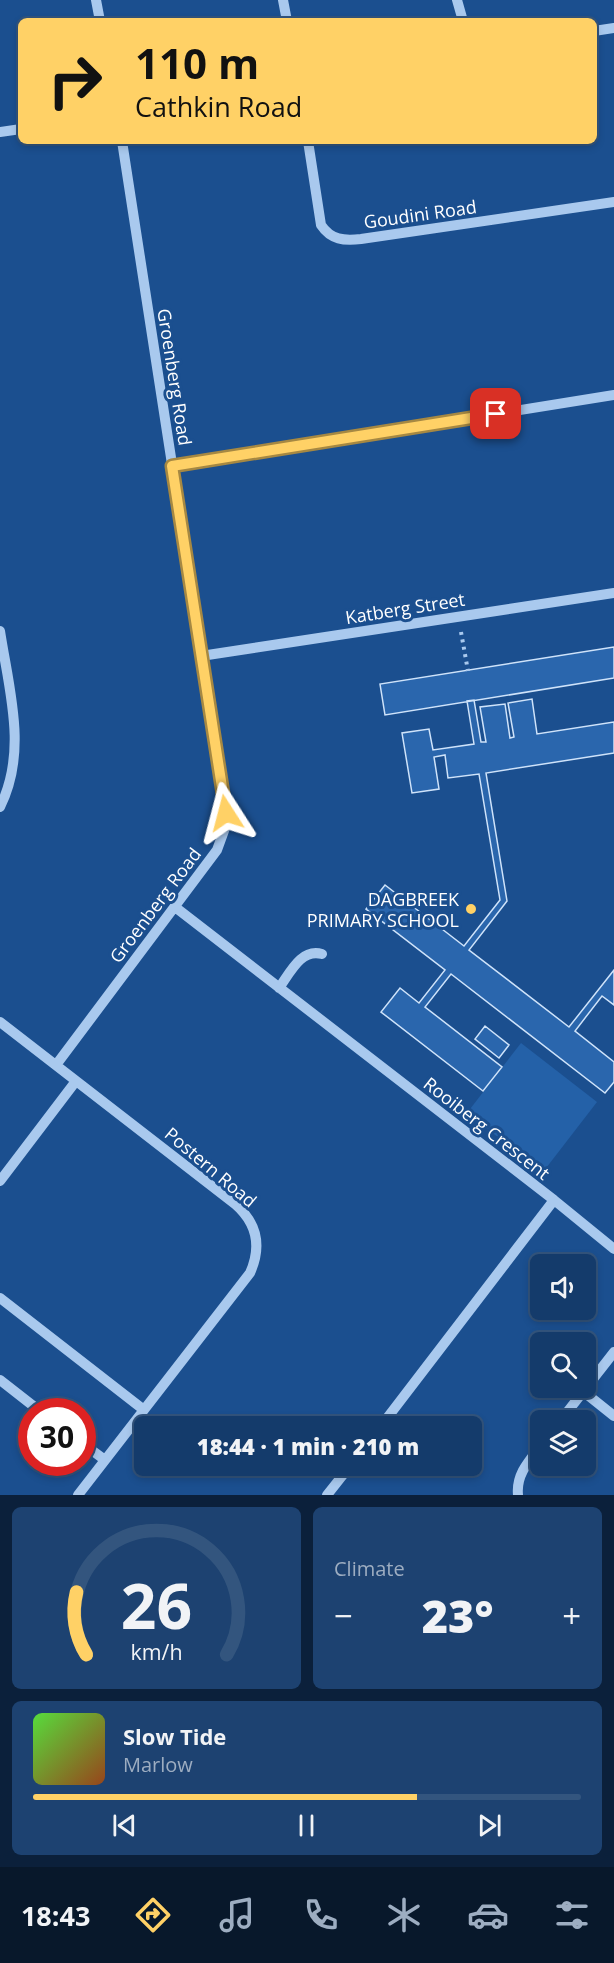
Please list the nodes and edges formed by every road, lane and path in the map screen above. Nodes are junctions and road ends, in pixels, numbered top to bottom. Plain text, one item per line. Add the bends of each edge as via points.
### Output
1 (96, 0) edge
2 (283, 0) edge
3 (458, 0) edge
4 (99, 18) edge
5 (286, 18) edge
6 (462, 18) edge
7 (614, 28) edge
8 (597, 31) edge
9 (18, 129) edge
10 (0, 132) edge
11 (122, 144) edge
12 (308, 144) edge
13 (614, 202) edge
14 (614, 395) edge
15 (172, 466) junction
16 (614, 593) edge
17 (459, 617) junction
18 (0, 631) edge
19 (201, 656) junction
20 (468, 670) dead end
21 (0, 807) edge
22 (175, 907) junction
23 (322, 954) dead end
24 (279, 988) junction
25 (0, 1022) edge
26 (56, 1065) junction
27 (76, 1081) junction
28 (0, 1181) edge
29 (554, 1200) junction
30 (614, 1249) edge
31 (0, 1298) edge
32 (614, 1352) edge
33 (596, 1376) edge
34 (0, 1380) edge
35 (23, 1398) edge
36 (579, 1398) edge
37 (592, 1398) edge
38 (144, 1410) junction
39 (569, 1410) edge
40 (389, 1416) edge
41 (614, 1416) edge
42 (96, 1453) edge
43 (105, 1460) junction
44 (530, 1461) edge
45 (342, 1476) edge
46 (78, 1495) edge
47 (327, 1495) edge
48 (518, 1495) edge

1 - 4 street
2 - 5 street
3 - 6 street
7 - 8 street
9 - 10 street
11 - 15 street, Groenberg Road
12 - 13 street, Goudini Road via 321,225 339,240
14 - 15 street
15 - 19 street, Groenberg Road
16 - 17 street, Katberg Street
17 - 19 street, Katberg Street
17 - 20 path
18 - 21 street via 16,749 8,792
19 - 22 street, Groenberg Road via 226,813 225,828 217,850
22 - 24 street, Rooiberg Crescent
22 - 26 street, Groenberg Road
23 - 24 street via 304,954
24 - 29 street, Rooiberg Crescent
25 - 26 street, Postern Road
26 - 27 street, Postern Road
27 - 28 street
27 - 38 street, Postern Road via 244,1211 257,1242 250,1273
29 - 30 street
29 - 40 street, Rooiberg Crescent
31 - 38 street
32 - 33 street
34 - 35 street
36 - 39 street
37 - 41 street
38 - 43 street, Postern Road
42 - 43 street
43 - 46 street, Postern Road
44 - 48 street via 517,1484
45 - 47 street

